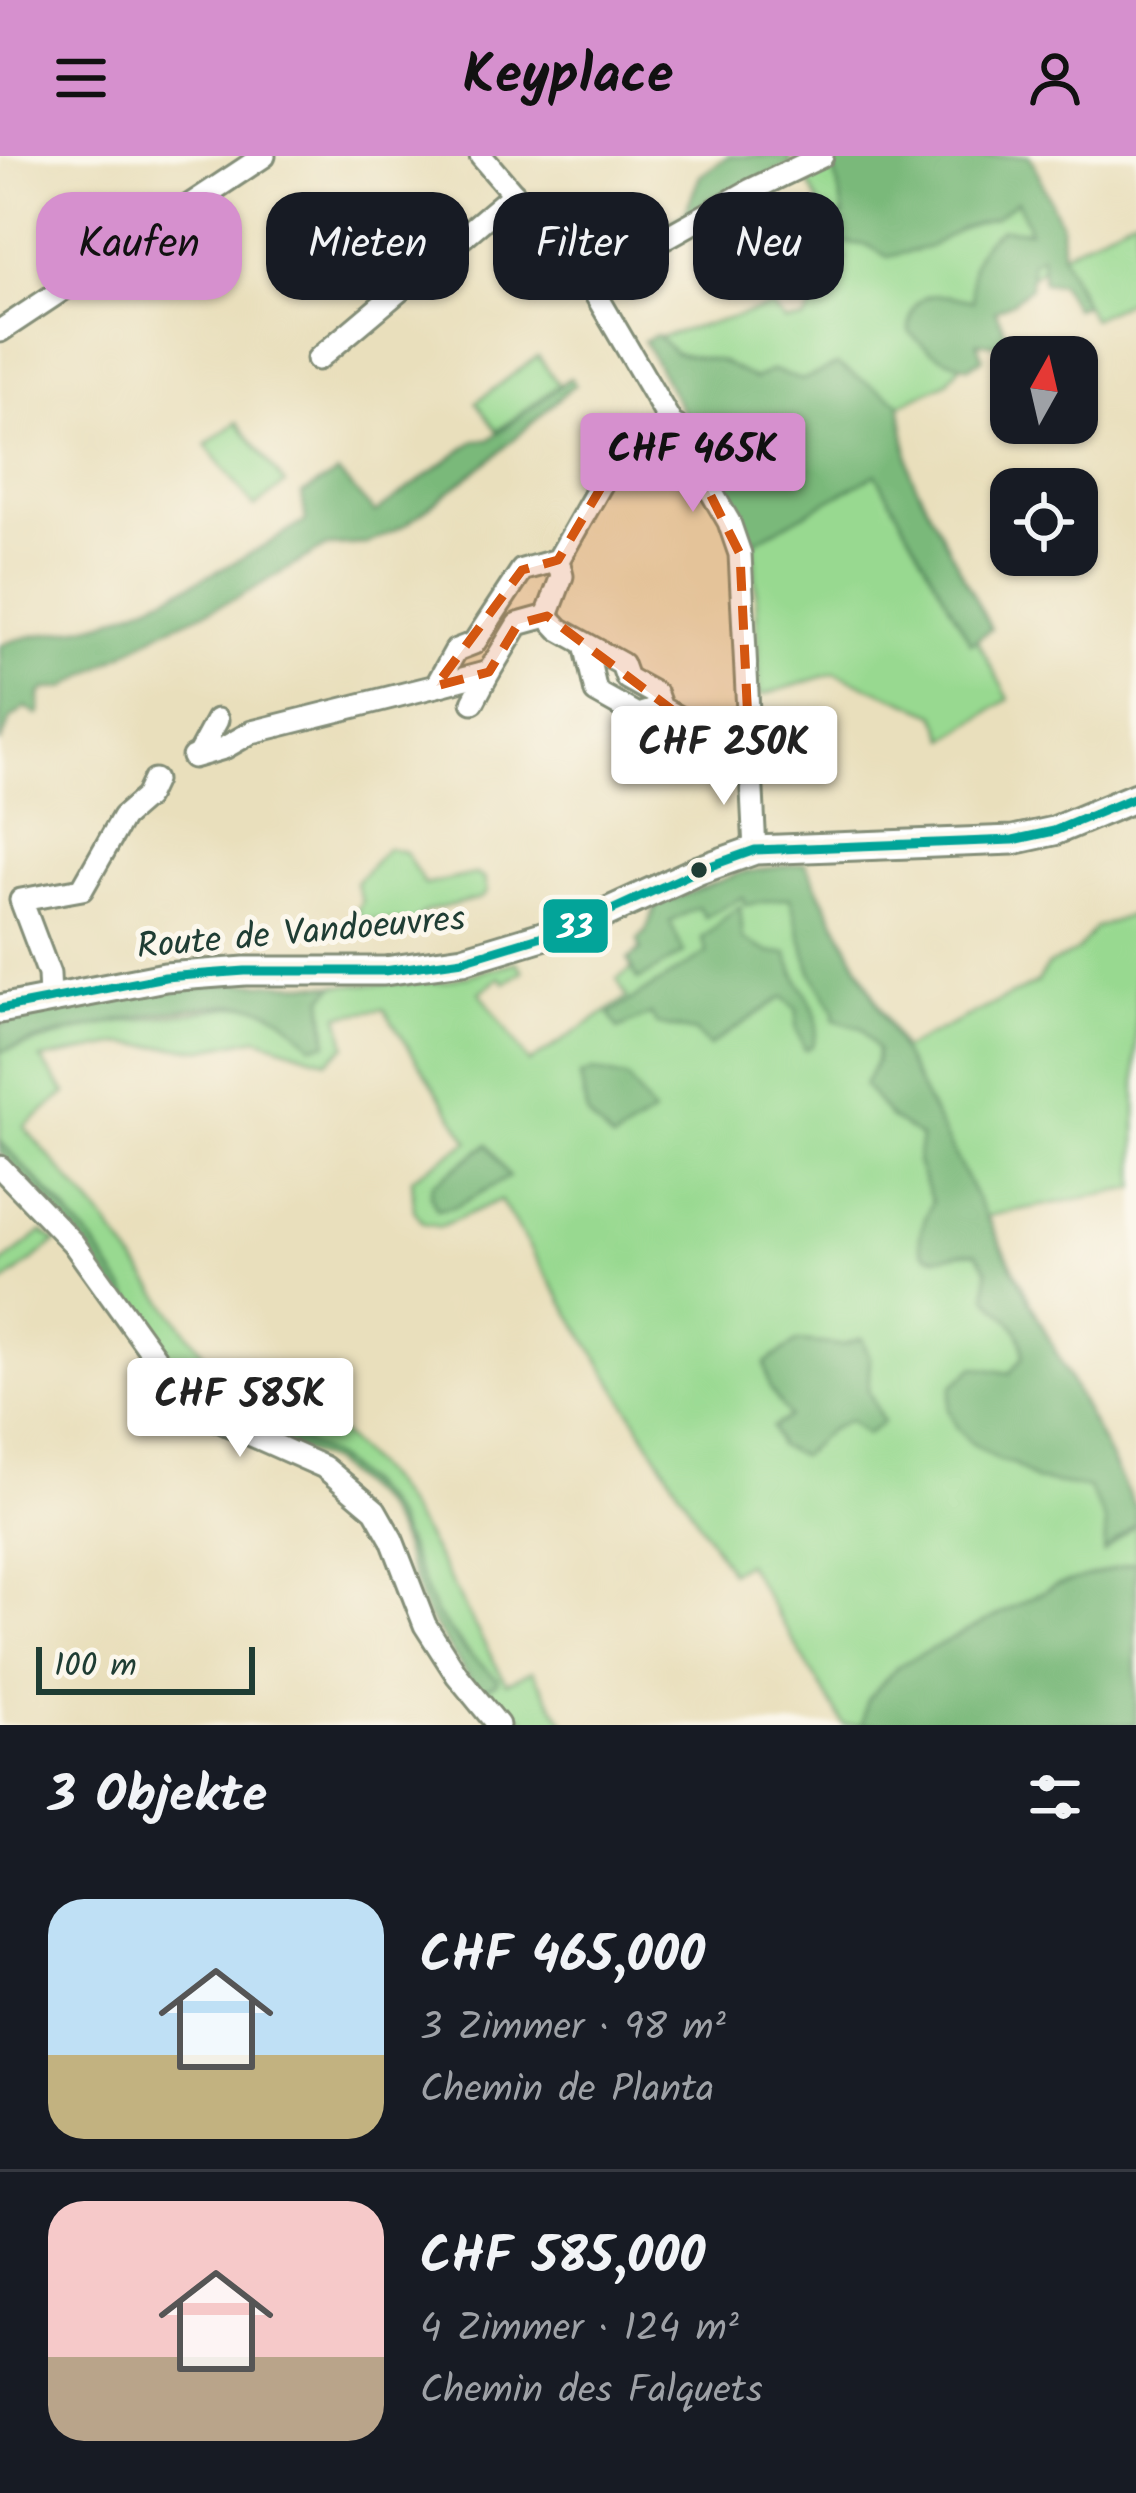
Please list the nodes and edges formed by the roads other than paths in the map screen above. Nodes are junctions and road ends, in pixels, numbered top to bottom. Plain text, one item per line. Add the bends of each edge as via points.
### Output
1 (264, 156) edge
2 (481, 156) edge
3 (822, 156) edge
4 (512, 192) edge
5 (493, 212) edge
6 (669, 236) edge
7 (600, 300) edge
8 (0, 331) edge
9 (318, 359) dead end
10 (676, 426) junction
11 (558, 560) junction
12 (547, 616) junction
13 (585, 644) junction
14 (489, 672) junction
15 (436, 686) junction
16 (472, 702) dead end
17 (662, 708) junction
18 (217, 721) dead end
19 (748, 723) junction
20 (154, 780) dead end
21 (1136, 796) edge
22 (755, 850) junction
23 (50, 998) junction
24 (11, 1007) edge
25 (0, 1167) edge
26 (498, 1725) edge

1 - 8 street
2 - 4 street
3 - 6 street
5 - 9 street
7 - 10 street
10 - 11 street via 612,465
10 - 19 street via 740,554
11 - 12 street via 562,576
11 - 15 street via 522,570
12 - 13 street
12 - 14 street via 518,624
13 - 17 street via 622,664
13 - 17 street via 596,692 637,715
14 - 15 street
14 - 16 street
15 - 18 street via 252,732 196,756
17 - 19 street via 695,727
19 - 22 street
20 - 23 street via 82,890 21,900
21 - 22 main road, Route de Vandoeuvres via 1013,840
22 - 23 main road, Route de Vandoeuvres via 579,925 463,960 384,971 165,977
23 - 24 main road, Route de Vandoeuvres
25 - 26 street via 73,1243 184,1398 324,1467 375,1510 425,1625

